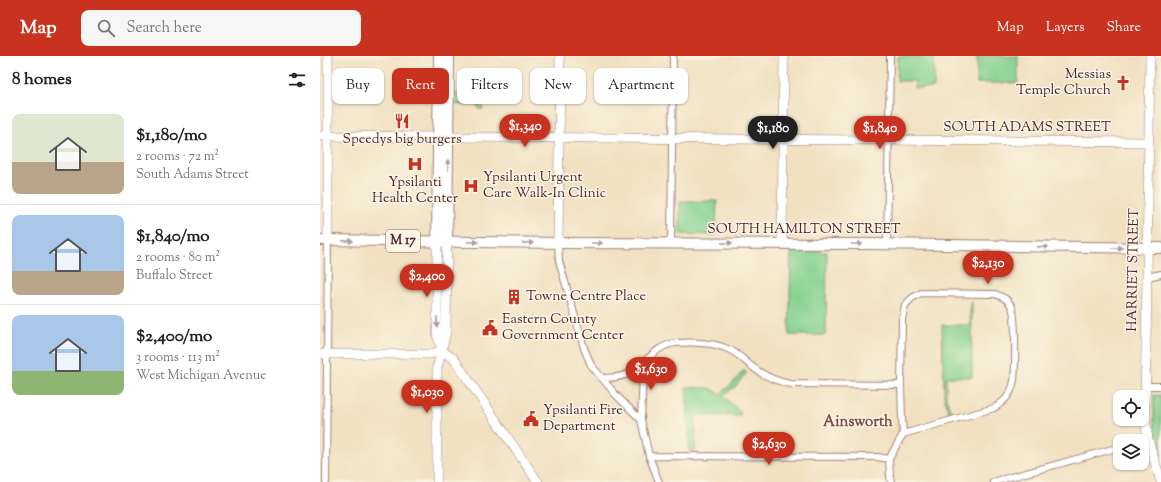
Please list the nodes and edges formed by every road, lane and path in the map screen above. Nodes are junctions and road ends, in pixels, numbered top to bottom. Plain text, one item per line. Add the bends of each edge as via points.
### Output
1 (328, 56) edge
2 (439, 56) edge
3 (449, 56) edge
4 (560, 56) edge
5 (673, 56) edge
6 (784, 56) edge
7 (890, 56) edge
8 (1150, 56) edge
9 (324, 136) edge
10 (443, 137) junction
11 (560, 137) junction
12 (671, 139) junction
13 (784, 140) junction
14 (889, 141) junction
15 (1149, 142) junction
16 (324, 240) edge
17 (442, 241) junction
18 (671, 243) junction
19 (558, 244) junction
20 (782, 244) junction
21 (887, 244) junction
22 (1147, 248) junction
23 (1161, 248) edge
24 (1161, 274) edge
25 (1147, 276) junction
26 (442, 351) junction
27 (324, 354) edge
28 (646, 360) junction
29 (601, 378) junction
30 (901, 384) junction
31 (1146, 386) junction
32 (1161, 386) edge
33 (641, 420) junction
34 (903, 434) junction
35 (1145, 434) edge
36 (323, 448) edge
37 (1113, 449) edge
38 (1149, 450) edge
39 (650, 456) junction
40 (889, 459) junction
41 (326, 482) edge
42 (437, 482) edge
43 (538, 482) edge
44 (659, 482) edge
45 (891, 482) edge
46 (993, 482) edge
47 (1161, 482) edge

1 - 9 street
2 - 10 main road
3 - 10 main road
4 - 11 street
5 - 12 street
6 - 13 street
7 - 14 street
8 - 15 street, HARRIET STREET
9 - 10 street, SOUTH ADAMS STREET
9 - 16 street
10 - 11 street, SOUTH ADAMS STREET
10 - 17 main road
11 - 12 street, SOUTH ADAMS STREET
11 - 19 street
12 - 13 street, SOUTH ADAMS STREET
12 - 18 street
13 - 14 street, SOUTH ADAMS STREET
13 - 20 street
14 - 15 street, SOUTH ADAMS STREET
14 - 21 street
15 - 22 street, HARRIET STREET
16 -> 17 main road, M 17
16 - 27 street
17 -> 19 main road, SOUTH HAMILTON STREET
17 - 26 street via 437,334
19 -> 18 main road, SOUTH HAMILTON STREET
18 -> 20 main road, SOUTH HAMILTON STREET
19 - 29 street via 559,261 584,348 591,365
20 -> 21 main road, SOUTH HAMILTON STREET
21 -> 22 main road, SOUTH HAMILTON STREET
22 - 23 main road, SOUTH HAMILTON STREET
22 - 25 street, HARRIET STREET
24 - 25 street
25 - 31 street, HARRIET STREET
26 - 27 street via 430,354
26 - 42 street via 437,368
26 - 43 street via 454,359
27 - 36 street
28 - 29 street via 620,377
28 - 30 street via 655,351 676,343 718,345 739,355 766,377 779,382
28 - 33 street
29 - 33 street
30 - 34 street
30 - 34 street via 902,319 905,305 912,298 921,293 995,294 1006,298 1015,318 1015,372 1014,384 1003,403 994,408
31 - 32 street
31 - 35 street, HARRIET STREET
33 - 39 street
34 - 40 street
36 - 41 street
37 - 46 street
38 - 47 street, HARRIET STREET
39 - 40 street
39 - 44 street
40 - 45 street

